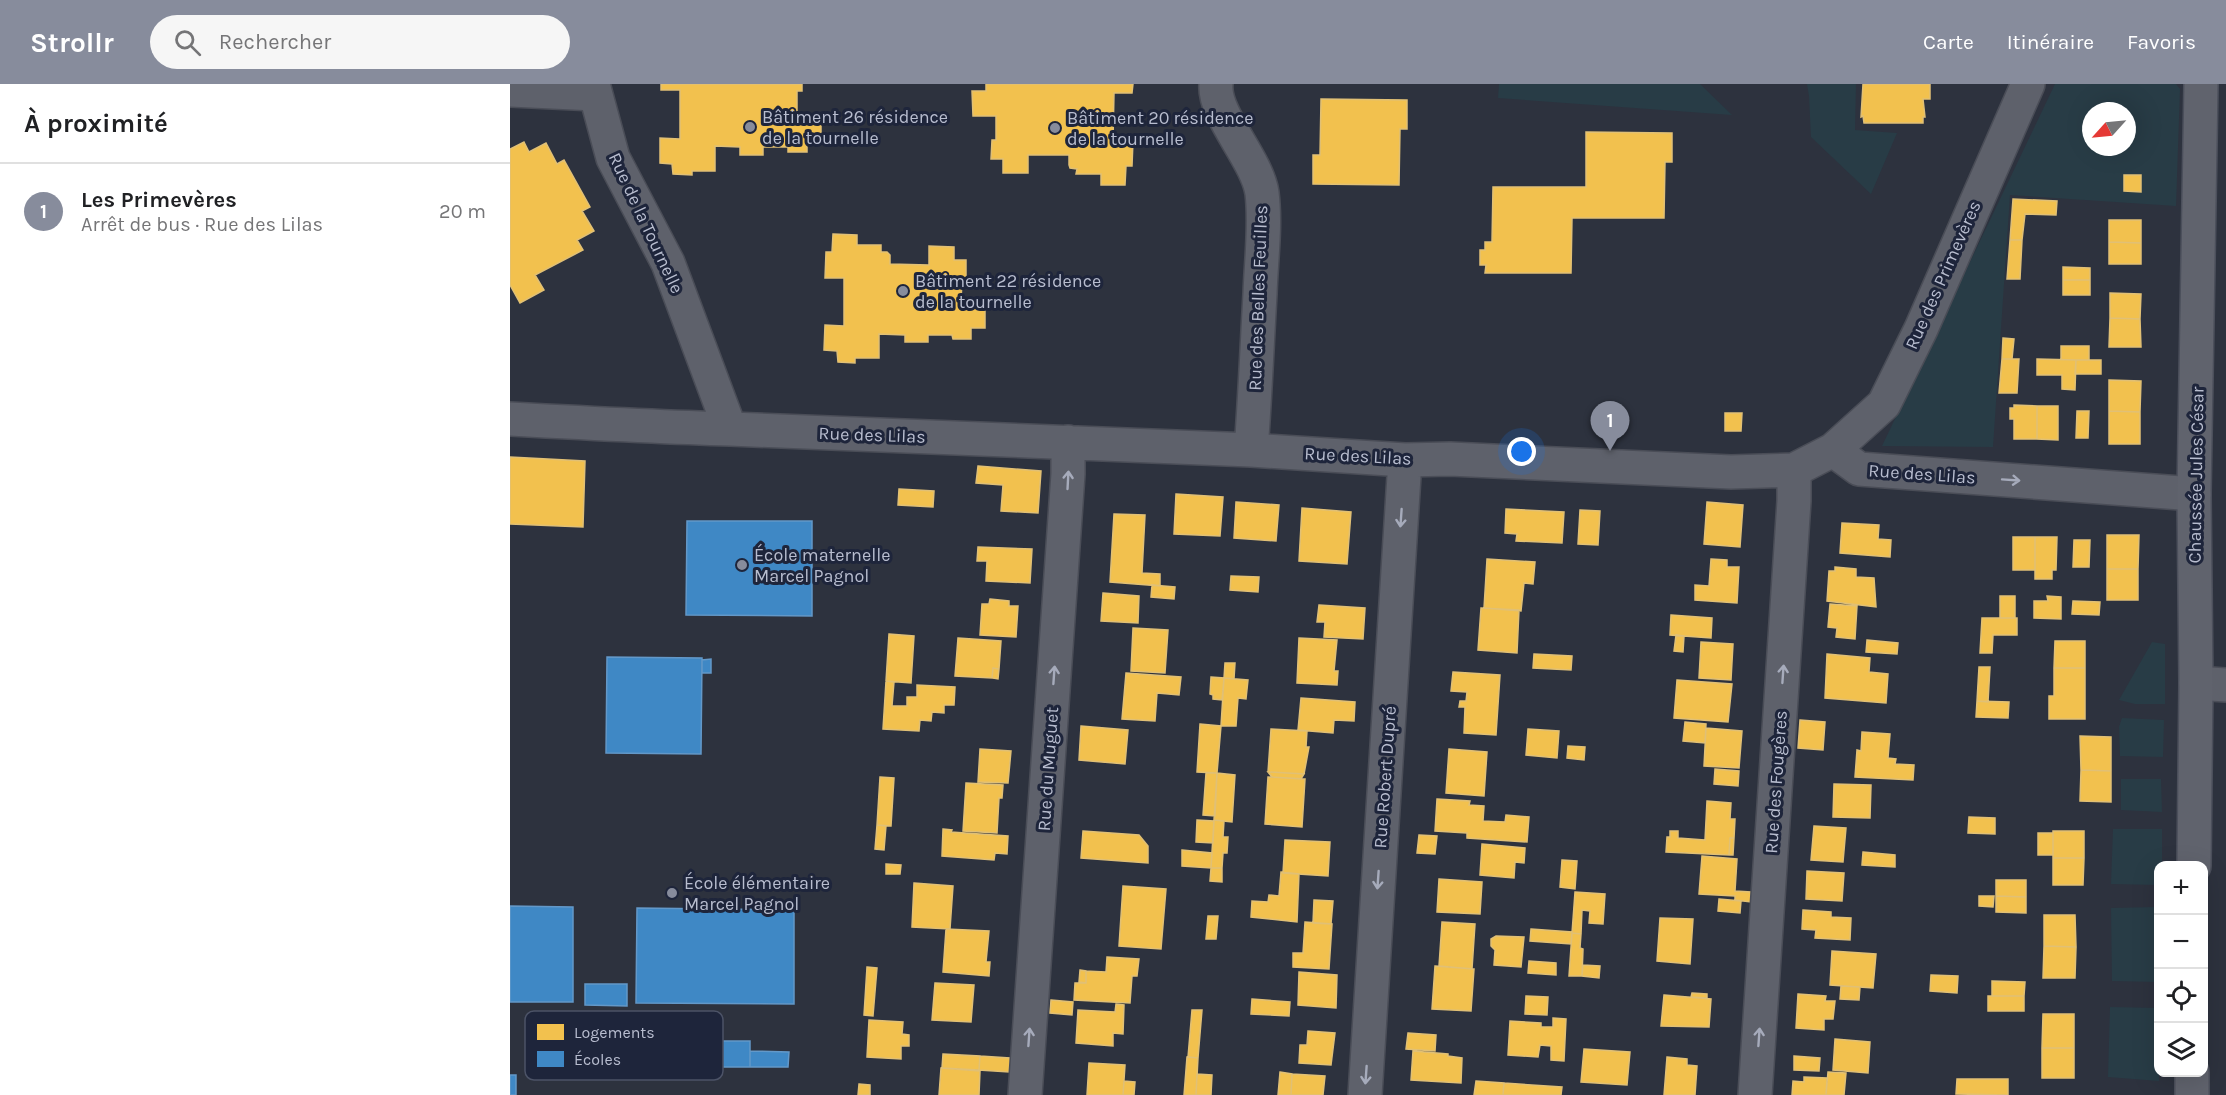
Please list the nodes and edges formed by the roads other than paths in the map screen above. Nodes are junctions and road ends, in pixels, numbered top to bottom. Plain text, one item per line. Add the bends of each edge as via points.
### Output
1 (1216, 84) edge
2 (2028, 84) edge
3 (2201, 84) edge
4 (594, 89) edge
5 (510, 90) edge
6 (510, 419) edge
7 (730, 429) junction
8 (1068, 442) junction
9 (1251, 450) junction
10 (1833, 450) junction
11 (1405, 460) junction
12 (1794, 470) junction
13 (2194, 494) junction
14 (2211, 684) edge
15 (2194, 861) edge
16 (2192, 1077) edge
17 (1025, 1095) edge
18 (1365, 1095) edge
19 (1755, 1095) edge
20 (2192, 1095) edge

1 - 9 street, Rue des Belles Feuilles via 1221,107 1262,191
2 - 10 street, Rue des Primevères via 1884,404
3 - 13 main road, Chaussée Jules César
4 - 5 street
4 - 7 street, Rue de la Tournelle via 613,158 668,263
6 - 7 street, Rue des Lilas
7 - 8 street, Rue des Lilas
8 - 9 street, Rue des Lilas
17 -> 8 street, Rue du Muguet
9 - 11 street, Rue des Lilas
10 - 12 street, Rue des Lilas
10 -> 13 street, Rue des Lilas via 1859,470
11 - 12 street, Rue des Lilas via 1731,472
11 -> 18 street, Rue Robert Dupré
19 -> 12 street, Rue des Fougères
13 - 14 main road, Chaussée Jules César
14 - 15 main road, Chaussée Jules César
16 - 20 main road

